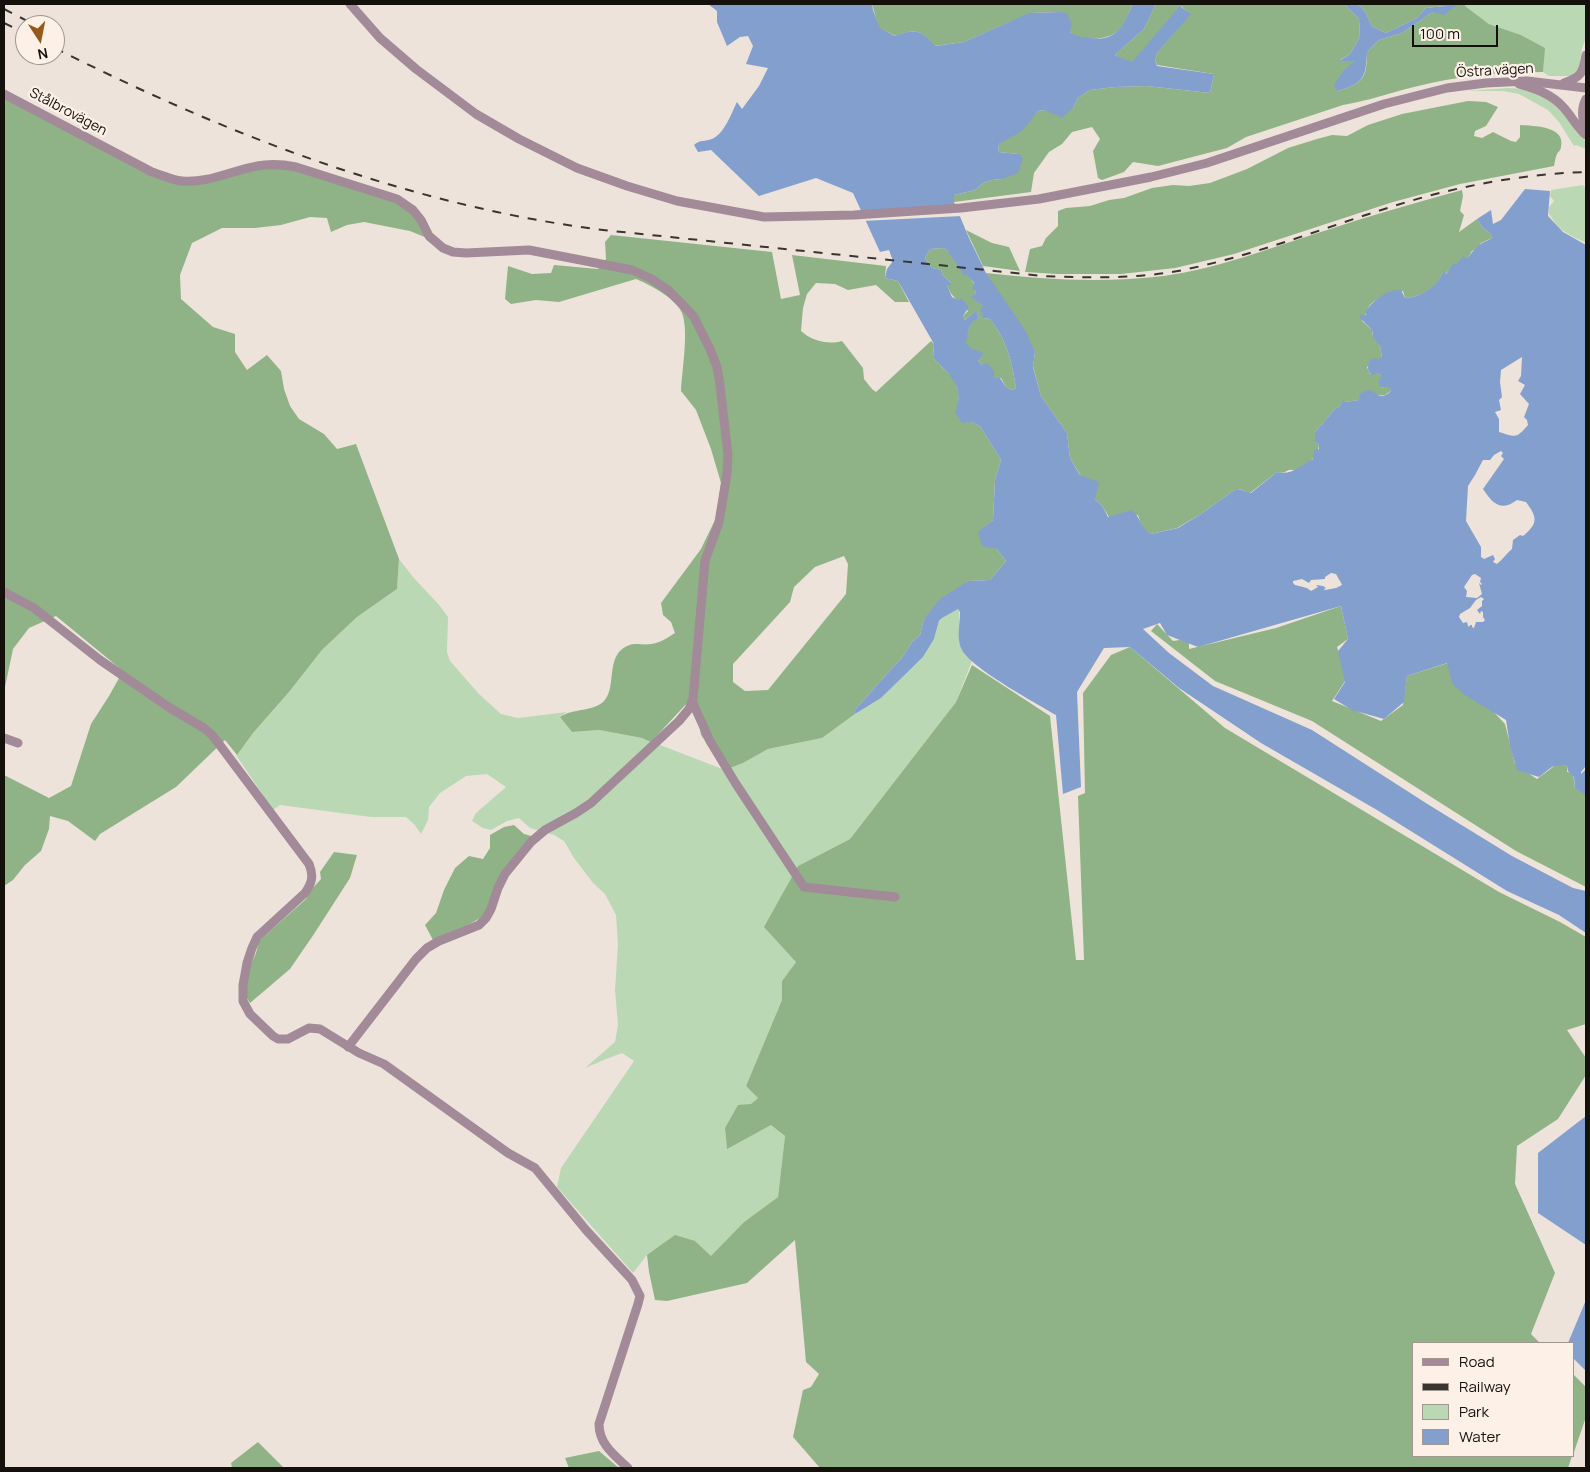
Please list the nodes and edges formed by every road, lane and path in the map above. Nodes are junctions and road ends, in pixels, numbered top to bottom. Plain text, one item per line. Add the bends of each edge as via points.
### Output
1 (350, 4) edge
2 (1586, 55) edge
3 (1512, 81) junction
4 (1561, 84) junction
5 (1586, 88) edge
6 (4, 94) edge
7 (1586, 99) edge
8 (1586, 131) edge
9 (1586, 135) edge
10 (4, 592) edge
11 (692, 701) junction
12 (4, 738) edge
13 (18, 743) dead end
14 (895, 897) dead end
15 (348, 1046) junction
16 (628, 1468) edge

1 - 3 street, Östra vägen via 380,38 416,69 476,114 519,139 578,168 627,186 678,201 764,217 961,208 1039,199 1160,175 1216,160 1405,98 1447,88
2 - 4 street via 1582,74
3 - 4 street, Östra vägen
3 - 9 street via 1548,94
4 - 5 street, Östra vägen
6 - 11 street, Stålbrovägen via 152,172 181,181 264,164 296,167 396,199 421,220 429,236 453,252 530,250 632,270 668,290 694,318 717,367 728,455 728,474 719,522 705,561
7 - 8 street via 1582,114
10 - 15 street via 34,608 100,660 213,736 312,871 312,881 304,893 254,942 244,978 244,1002 250,1014 278,1039 288,1039 314,1027
11 - 14 street via 731,777 804,887
11 - 15 street via 679,721 591,803 531,842 506,874 486,918 479,925 427,948
12 - 13 street
15 - 16 street via 384,1064 508,1153 535,1168 632,1280 640,1296 599,1424 599,1433 607,1448

